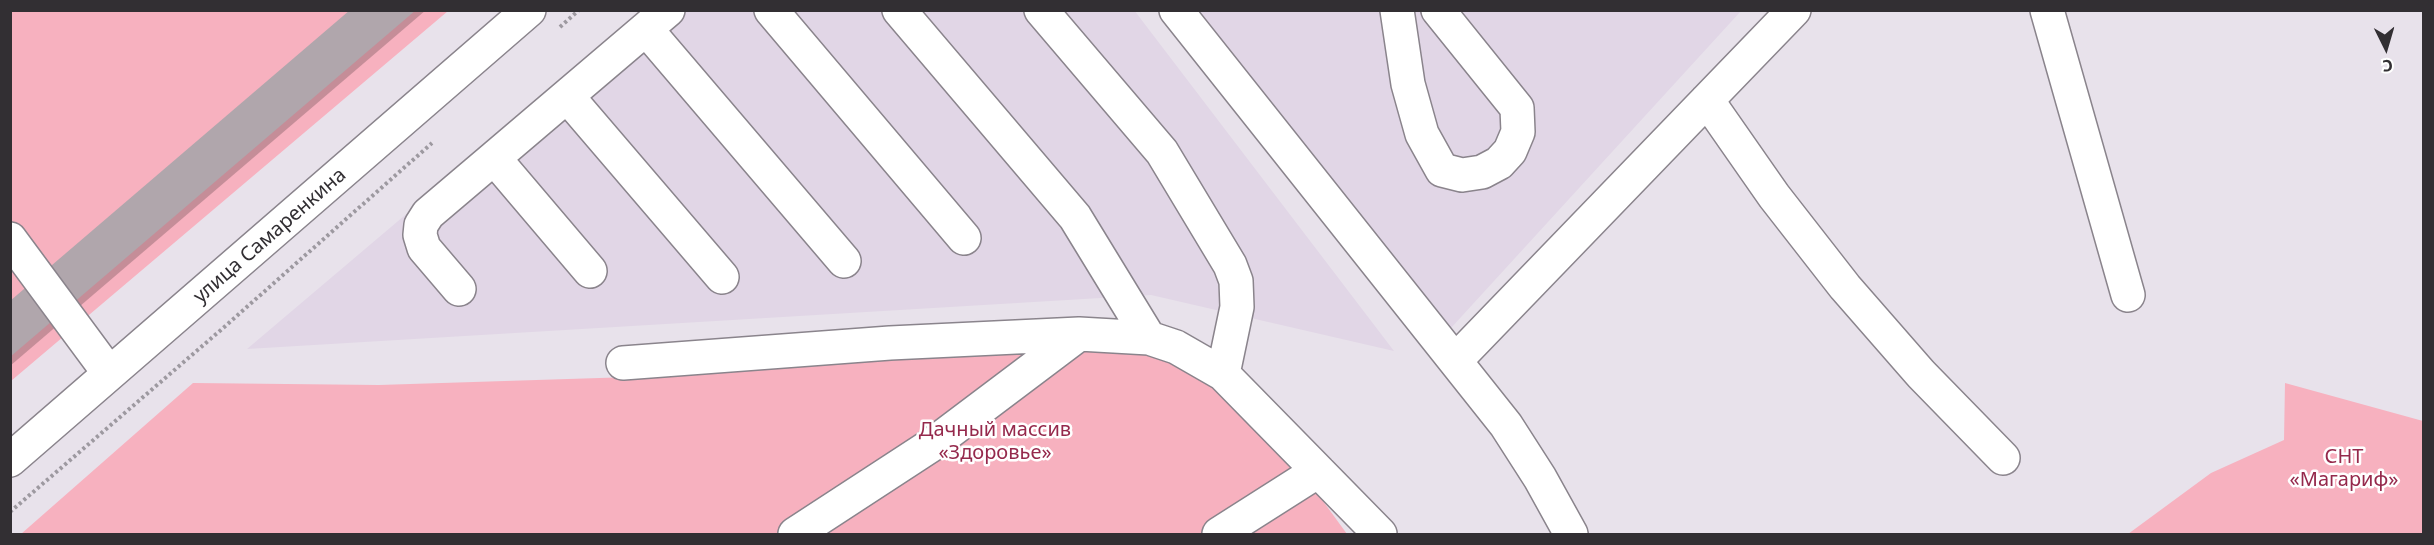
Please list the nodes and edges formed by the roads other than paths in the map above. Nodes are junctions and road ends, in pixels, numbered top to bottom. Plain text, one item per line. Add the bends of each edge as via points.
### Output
1 (529, 10) edge
2 (771, 10) edge
3 (899, 10) edge
4 (1041, 10) edge
5 (1176, 10) edge
6 (1397, 10) edge
7 (1438, 10) edge
8 (1794, 10) edge
9 (2047, 10) edge
10 (657, 20) edge
11 (567, 96) junction
12 (1707, 100) junction
13 (494, 158) junction
14 (964, 238) dead end
15 (10, 239) edge
16 (844, 261) dead end
17 (590, 270) dead end
18 (722, 277) dead end
19 (459, 289) dead end
20 (2128, 295) dead end
21 (1079, 334) junction
22 (1149, 338) junction
23 (1456, 360) junction
24 (623, 363) dead end
25 (109, 373) junction
26 (1223, 374) junction
27 (2002, 458) dead end
28 (10, 460) edge
29 (1318, 471) junction
30 (795, 534) edge
31 (1219, 534) edge
32 (1380, 534) edge
33 (1571, 534) edge

1 - 25 main road, улица Самаренкина
2 - 14 main road
3 - 22 main road via 1075,217
4 - 26 main road via 1162,152 1230,265 1236,281 1237,307
5 - 23 main road
6 - 7 main road via 1408,84 1422,134 1442,170 1462,175 1482,172 1510,151 1518,132 1517,108
8 - 12 main road
9 - 20 main road
10 - 11 main road
10 - 16 main road
11 - 13 main road
11 - 18 main road
12 - 23 main road
12 - 27 main road via 1773,195 1845,287
13 - 17 main road
13 - 19 main road via 428,214 421,225 424,248
15 - 25 main road
21 - 22 main road
21 - 24 main road via 890,343
21 - 30 main road via 933,444
22 - 26 main road via 1176,346
23 - 33 main road via 1506,425
25 - 28 main road, улица Самаренкина
26 - 29 main road
29 - 31 main road
29 - 32 main road

